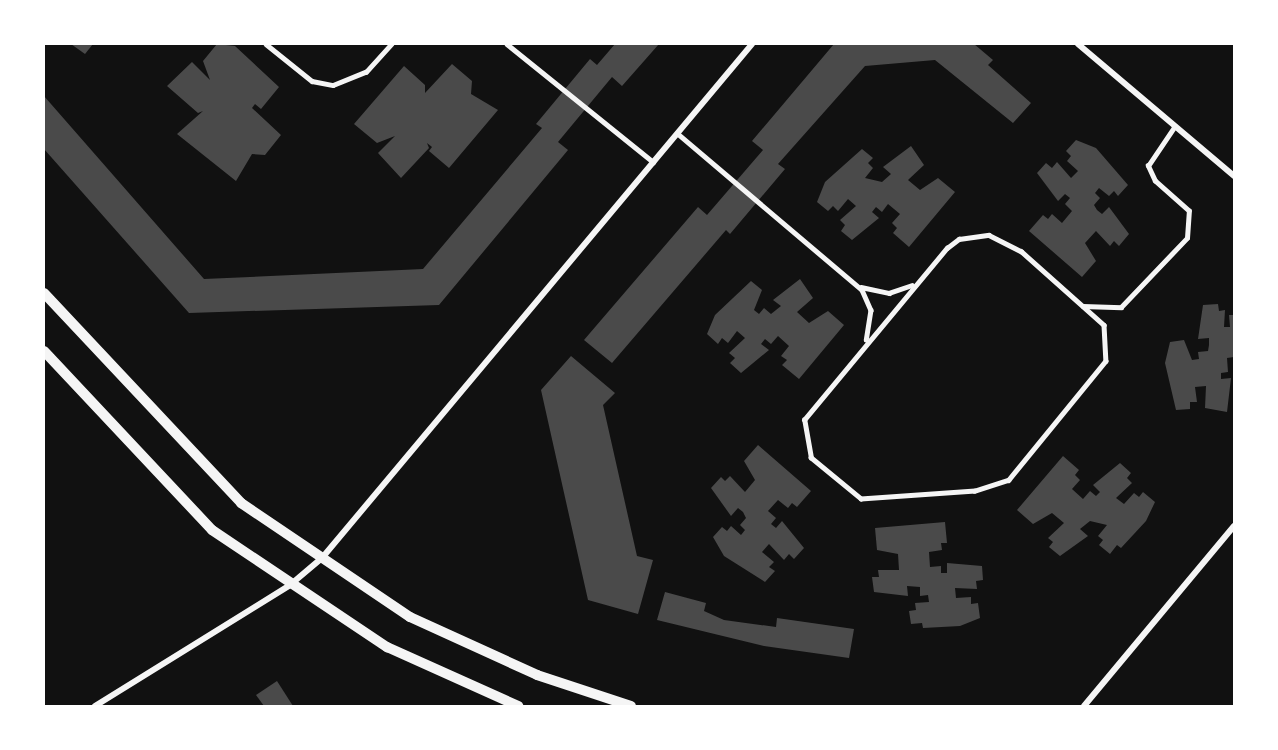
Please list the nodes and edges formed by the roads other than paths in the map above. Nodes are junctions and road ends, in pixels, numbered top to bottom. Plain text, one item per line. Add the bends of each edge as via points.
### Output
1 (266, 44) edge
2 (391, 44) edge
3 (507, 44) edge
4 (752, 44) edge
5 (1078, 44) edge
6 (1175, 126) junction
7 (676, 134) junction
8 (653, 162) junction
9 (1234, 176) edge
10 (919, 280) junction
11 (856, 285) junction
12 (44, 293) edge
13 (1083, 306) junction
14 (866, 343) junction
15 (45, 357) edge
16 (1234, 526) edge
17 (322, 558) junction
18 (290, 585) junction
19 (95, 706) edge
20 (518, 706) edge
21 (631, 706) edge
22 (1084, 706) edge

1 - 2 lane via 312,81 333,85 366,72
3 - 8 lane
4 - 7 street
5 - 6 street
6 - 9 street
6 - 13 lane via 1148,166 1155,181 1189,211 1187,238 1121,307
7 - 8 street
7 - 11 lane
8 - 17 street
10 - 11 lane via 889,293
10 - 13 lane via 959,239 989,235 1021,251
10 - 14 lane
11 - 14 lane via 871,310
12 - 17 street via 241,503
13 - 14 lane via 1107,332 1106,361 1010,480 986,489 861,499 811,458 804,420
15 - 18 street via 212,530
16 - 22 street
17 - 18 street
17 - 21 street via 410,617 537,675
18 - 19 street
18 - 20 street via 387,647

